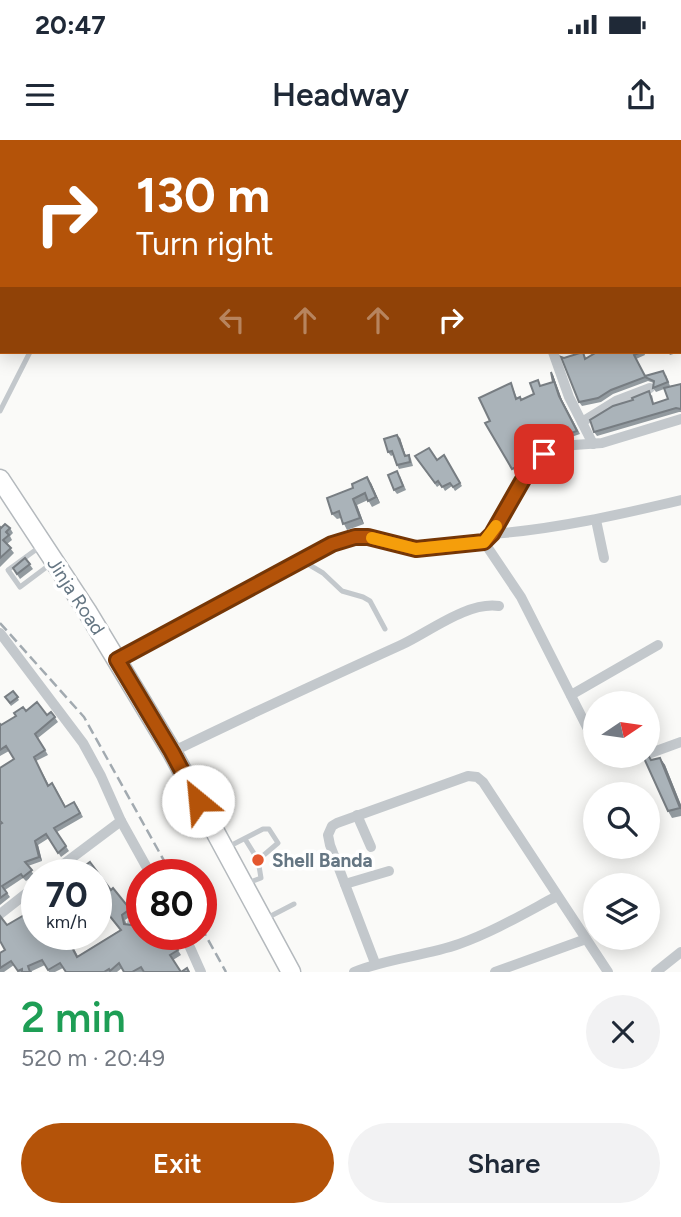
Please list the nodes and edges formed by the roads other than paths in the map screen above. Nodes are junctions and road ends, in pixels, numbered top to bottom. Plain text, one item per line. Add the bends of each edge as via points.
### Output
1 (29, 354) edge
2 (554, 354) edge
3 (650, 387) edge
4 (0, 411) edge
5 (681, 419) edge
6 (582, 422) junction
7 (593, 444) junction
8 (0, 479) edge
9 (681, 500) edge
10 (596, 520) junction
11 (488, 538) junction
12 (43, 544) junction
13 (604, 558) dead end
14 (54, 561) junction
15 (300, 561) junction
16 (499, 606) dead end
17 (386, 629) dead end
18 (0, 633) edge
19 (657, 645) dead end
20 (117, 660) junction
21 (571, 695) junction
22 (583, 719) edge
23 (681, 742) edge
24 (660, 750) edge
25 (172, 752) junction
26 (357, 815) junction
27 (121, 821) junction
28 (245, 839) junction
29 (371, 847) dead end
30 (223, 849) junction
31 (70, 859) edge
32 (142, 859) edge
33 (258, 860) junction
34 (389, 871) dead end
35 (345, 884) junction
36 (243, 885) junction
37 (556, 896) junction
38 (21, 898) edge
39 (294, 904) dead end
40 (0, 914) edge
41 (263, 921) junction
42 (583, 935) edge
43 (583, 940) edge
44 (191, 950) edge
45 (593, 950) edge
46 (681, 952) edge
47 (375, 963) junction
48 (201, 972) edge
49 (291, 972) edge
50 (354, 972) edge
51 (495, 972) edge
52 (608, 972) edge
53 (656, 972) edge

1 - 4 lane
2 - 6 street
3 - 6 street
5 - 7 street
6 - 7 street
7 - 11 street via 556,450 536,460
8 - 12 highway, Jinja Road
9 - 10 street
10 - 11 street
10 - 13 street
11 - 15 street via 416,549 355,537
11 - 21 street
12 - 14 highway, Jinja Road
12 - 14 lane via 8,570 20,587
14 - 20 highway, Jinja Road
15 - 17 lane via 323,573 342,591 370,601
15 - 20 street
16 - 25 street via 483,606 453,617
18 - 27 street via 83,743
19 - 21 street
20 - 25 highway, Jinja Road
21 - 22 street
23 - 24 street
25 - 30 highway, Jinja Road
26 - 29 street
26 - 35 street via 332,826 328,835
26 - 37 street via 459,779 477,777
27 - 31 street
27 - 32 street
28 - 30 lane
28 - 33 lane
28 - 33 lane via 263,829 272,832 277,846
30 - 36 highway, Jinja Road
33 - 36 lane via 261,878
34 - 35 street
35 - 47 street
36 - 41 highway, Jinja Road
37 - 42 street
37 - 47 street via 465,942
38 - 40 street
39 - 41 lane
41 - 49 highway, Jinja Road
43 - 51 street
44 - 48 street
45 - 52 street
46 - 53 street
47 - 50 street

